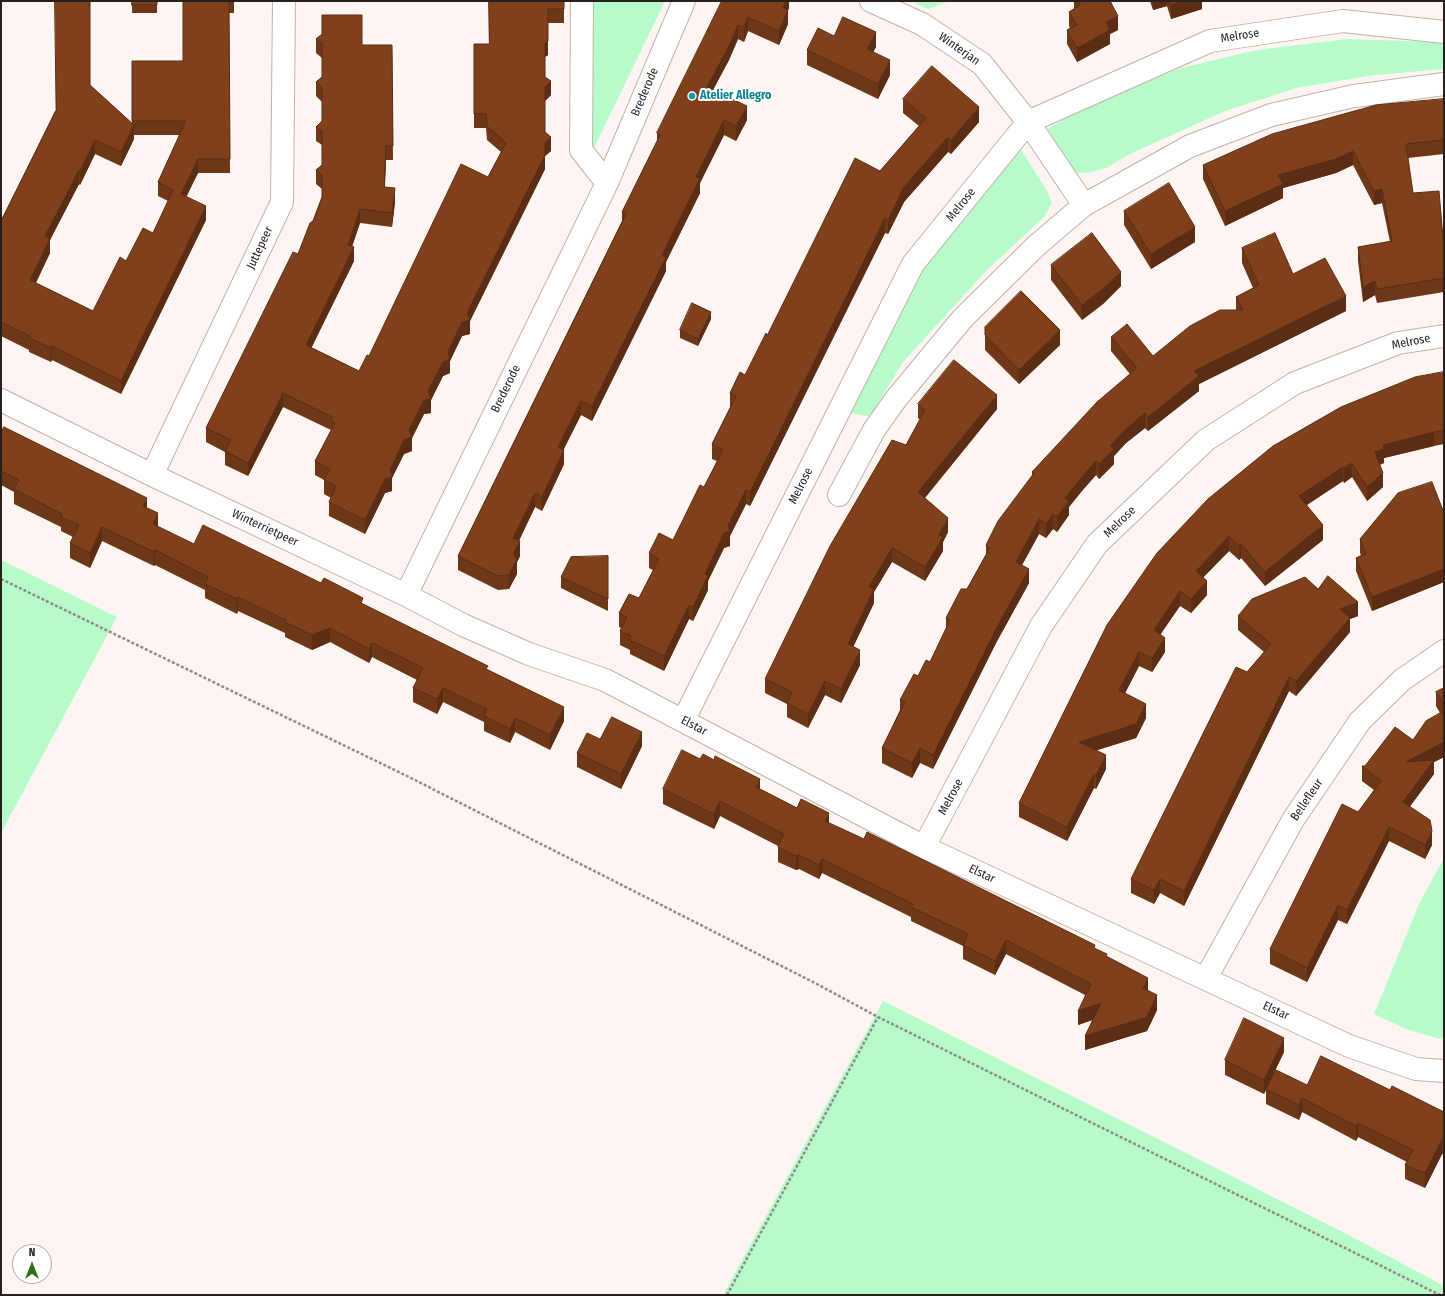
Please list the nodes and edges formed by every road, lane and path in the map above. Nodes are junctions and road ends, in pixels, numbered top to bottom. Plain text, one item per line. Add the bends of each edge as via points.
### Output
1 (284, 1) edge
2 (582, 1) edge
3 (684, 1) edge
4 (872, 1) edge
5 (1444, 32) edge
6 (1444, 84) edge
7 (1028, 122) junction
8 (607, 183) junction
9 (1084, 205) junction
10 (1444, 336) edge
11 (1, 400) edge
12 (152, 475) junction
13 (839, 495) dead end
14 (1, 579) edge
15 (406, 595) junction
16 (1444, 651) edge
17 (529, 654) joint
18 (683, 721) junction
19 (924, 847) junction
20 (1206, 978) junction
21 (878, 1017) junction
22 (1444, 1071) edge
23 (727, 1295) edge
24 (1440, 1295) edge

1 - 12 street, Juttepeer via 282,202
2 - 8 street via 581,150
3 - 8 street, Brederode
4 - 7 street, Winterjan via 922,24 982,64
5 - 7 street, Melrose via 1343,21 1210,41
6 - 9 street via 1354,96 1271,114 1190,146
7 - 9 street
7 - 18 street, Melrose via 913,264
8 - 15 street, Brederode
9 - 13 street via 1036,246 963,318 874,430
10 - 19 street, Melrose via 1398,343 1296,383 1206,440 1097,544 1041,626
11 - 12 street, Winterrietpeer
12 - 15 street, Winterrietpeer
14 - 21 path via 414,780
15 - 17 street, Winterrietpeer via 463,625
16 - 20 street, Bellefleur via 1402,680 1360,721 1293,820
17 - 18 street, Elstar via 605,680
18 - 19 street, Elstar
19 - 20 street, Elstar
20 - 22 street, Elstar via 1349,1046 1416,1069
21 - 23 path
21 - 24 path

